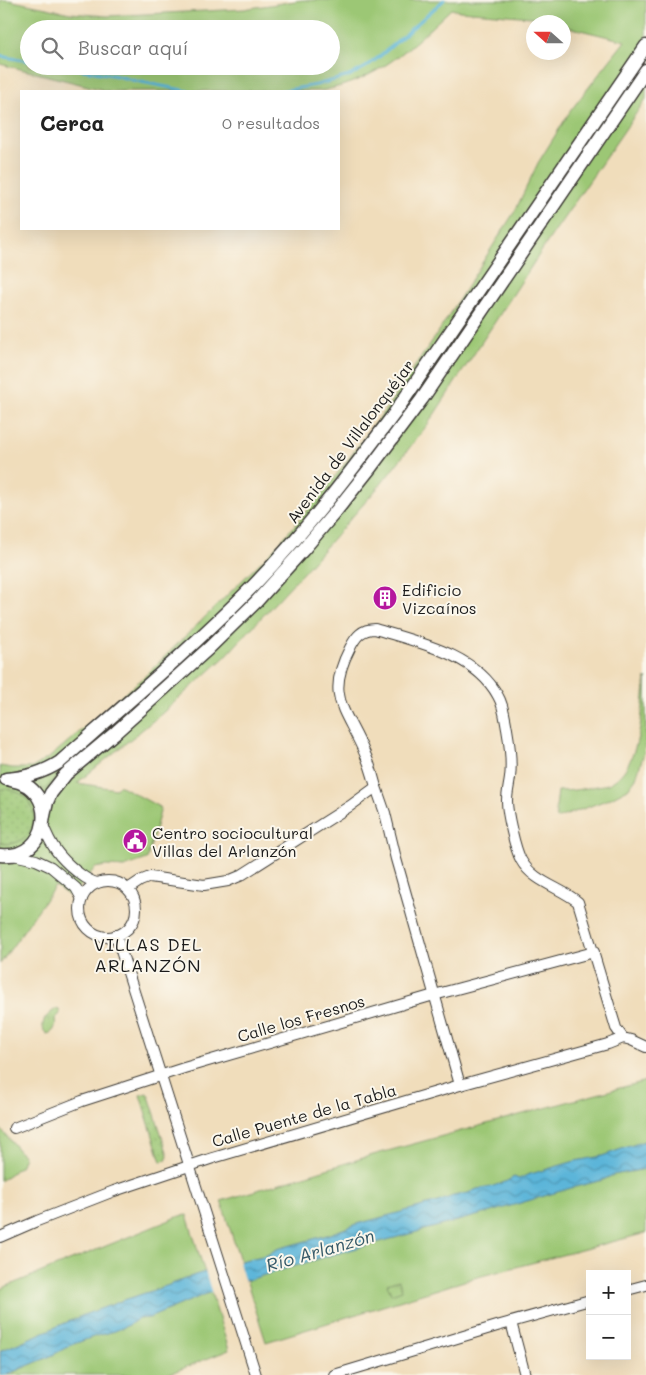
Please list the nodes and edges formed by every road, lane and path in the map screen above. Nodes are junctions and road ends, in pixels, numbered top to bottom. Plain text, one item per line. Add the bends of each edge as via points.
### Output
1 (646, 46) edge
2 (646, 70) edge
3 (3, 780) edge
4 (376, 787) junction
5 (44, 821) junction
6 (6, 855) edge
7 (97, 883) junction
8 (128, 889) junction
9 (82, 899) junction
10 (116, 936) junction
11 (594, 952) junction
12 (434, 995) junction
13 (623, 1038) junction
14 (646, 1047) edge
15 (160, 1076) junction
16 (460, 1085) junction
17 (19, 1130) dead end
18 (189, 1166) junction
19 (0, 1237) edge
20 (646, 1285) edge
21 (631, 1289) edge
22 (586, 1301) edge
23 (511, 1322) junction
24 (256, 1375) edge
25 (334, 1375) edge
26 (525, 1375) edge

1 - 3 street, Avenida de Villalonquéjar via 399,407 359,462 291,544 189,649 60,762 27,777
2 - 5 street, Avenida de Villalonquéjar via 422,399 360,481 256,602 180,676 66,774 51,793
3 - 5 street via 18,781 36,794 42,804
4 - 8 street via 228,881 204,885 150,877
4 - 11 street via 366,754 340,705 338,688 342,662 354,639 370,629 444,650 467,664 493,688 499,698 508,735 511,764 507,799 520,859 539,878 578,902
4 - 12 street
5 - 6 street, Avenida de Villalonquéjar via 39,836 32,844 24,851
5 - 7 street via 57,853 89,881
6 - 9 street via 36,860 50,868 76,888
7 - 8 street via 113,881
7 - 9 street
8 - 10 street via 136,912 128,928
9 - 10 street via 80,907 84,924 97,935
10 - 15 street
11 - 12 street, Calle los Fresnos
11 - 13 street via 616,1028
12 - 15 street, Calle los Fresnos
12 - 16 street
13 - 14 street
13 - 16 street, Calle Puente de la Tabla
15 - 17 street, Calle los Fresnos via 82,1101
15 - 18 street
16 - 18 street, Calle Puente de la Tabla
18 - 19 street, Calle Puente de la Tabla via 114,1191
18 - 24 street
20 - 21 street
22 - 23 street
23 - 25 street
23 - 26 street

